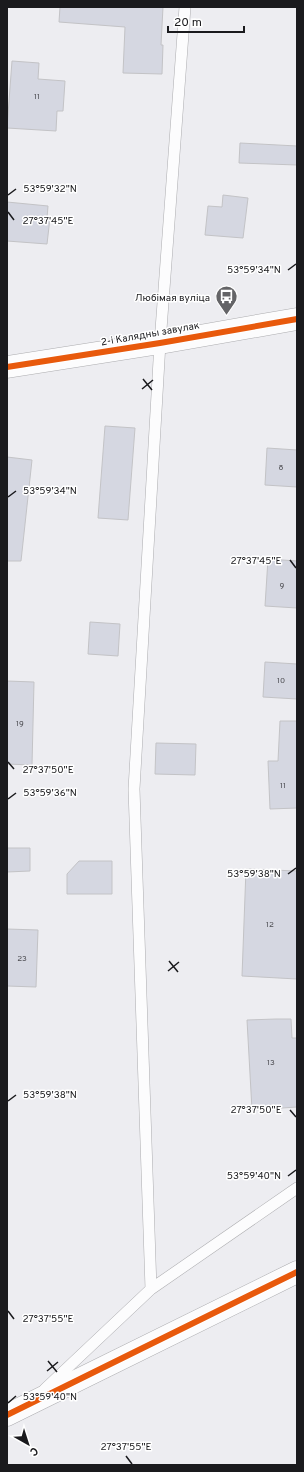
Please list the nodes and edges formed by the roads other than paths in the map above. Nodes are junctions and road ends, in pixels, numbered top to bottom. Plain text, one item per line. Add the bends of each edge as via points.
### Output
1 (185, 7) edge
2 (297, 319) edge
3 (160, 342) junction
4 (7, 367) edge
5 (297, 1188) edge
6 (297, 1272) edge
7 (151, 1289) junction
8 (28, 1404) junction
9 (7, 1415) edge

1 - 3 lane
2 - 3 street, 2-і Калядны завулак
3 - 4 street, 2-і Калядны завулак
3 - 7 lane via 134,789
5 - 7 lane
6 - 8 street
7 - 8 lane
8 - 9 street

